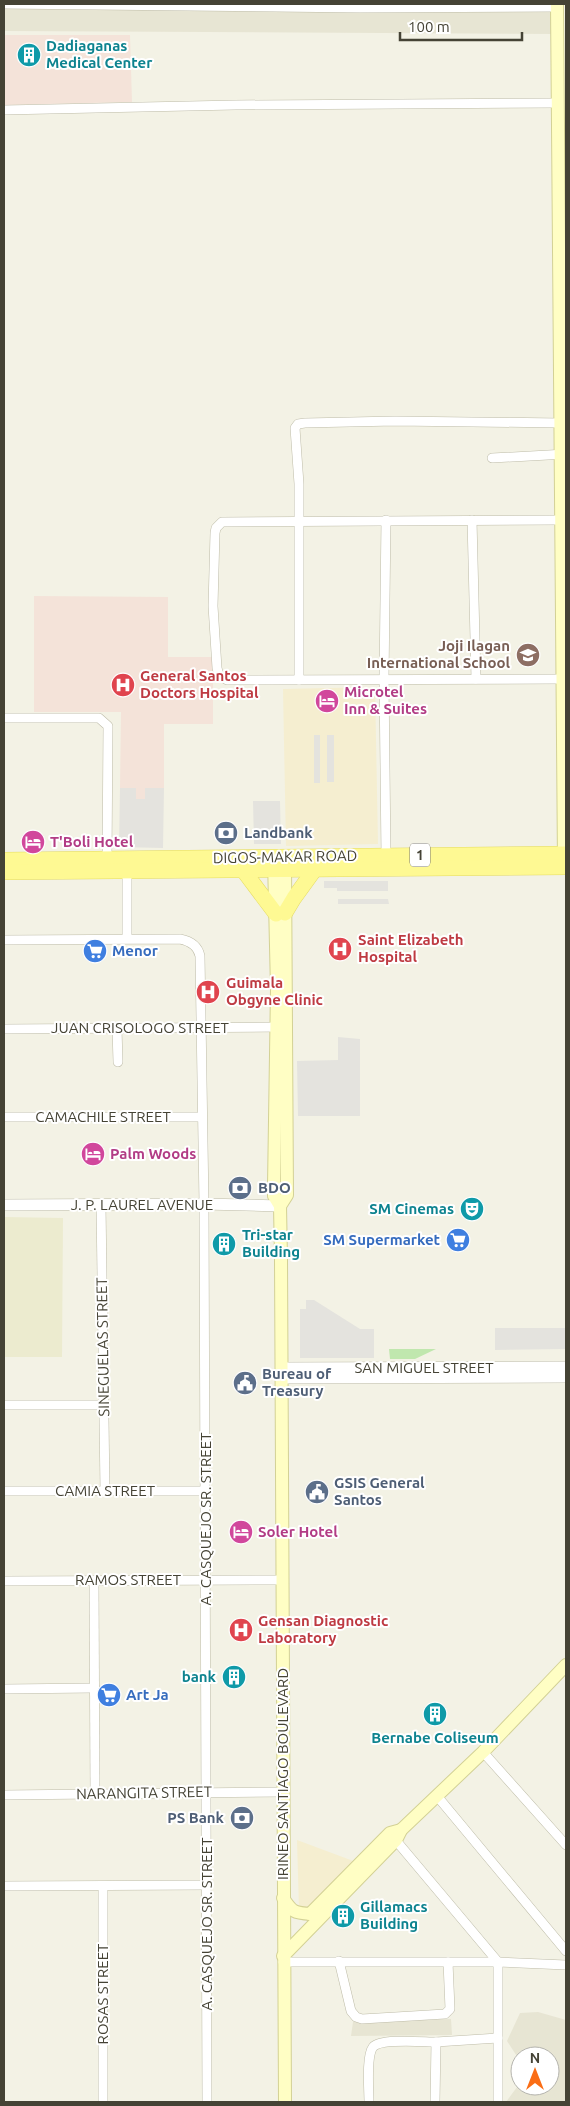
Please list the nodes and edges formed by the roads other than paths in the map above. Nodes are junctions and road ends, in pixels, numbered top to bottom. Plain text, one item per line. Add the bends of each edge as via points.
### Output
1 (4, 4) edge
2 (172, 5) edge
3 (557, 5) edge
4 (307, 6) edge
5 (360, 6) edge
6 (499, 6) edge
7 (557, 103) junction
8 (4, 110) edge
9 (562, 217) edge
10 (560, 423) junction
11 (563, 454) edge
12 (492, 458) dead end
13 (386, 520) junction
14 (472, 520) junction
15 (561, 520) junction
16 (299, 521) junction
17 (384, 678) junction
18 (476, 679) junction
19 (564, 679) junction
20 (299, 680) junction
21 (565, 706) edge
22 (4, 718) edge
23 (386, 856) junction
24 (4, 860) edge
25 (565, 860) edge
26 (280, 863) junction
27 (107, 865) junction
28 (127, 865) junction
29 (315, 869) junction
30 (243, 870) junction
31 (4, 872) edge
32 (280, 914) junction
33 (127, 938) junction
34 (4, 940) edge
35 (281, 1027) junction
36 (201, 1028) junction
37 (4, 1029) edge
38 (117, 1029) junction
39 (118, 1062) dead end
40 (202, 1117) junction
41 (4, 1118) edge
42 (204, 1204) junction
43 (4, 1205) edge
44 (101, 1205) junction
45 (280, 1206) junction
46 (566, 1367) edge
47 (282, 1373) junction
48 (566, 1377) edge
49 (4, 1405) edge
50 (104, 1405) junction
51 (105, 1490) junction
52 (4, 1491) edge
53 (206, 1492) junction
54 (94, 1580) junction
55 (206, 1580) junction
56 (283, 1580) junction
57 (4, 1581) edge
58 (564, 1671) edge
59 (95, 1688) junction
60 (4, 1689) edge
61 (483, 1752) junction
62 (284, 1792) junction
63 (207, 1793) junction
64 (95, 1794) junction
65 (4, 1795) edge
66 (438, 1796) junction
67 (395, 1834) junction
68 (566, 1845) edge
69 (207, 1885) junction
70 (4, 1886) edge
71 (103, 1886) junction
72 (282, 1898) junction
73 (311, 1914) junction
74 (283, 1942) junction
75 (566, 1951) edge
76 (283, 1959) junction
77 (339, 1961) junction
78 (448, 1962) junction
79 (498, 1962) junction
80 (566, 1965) edge
81 (498, 2038) junction
82 (436, 2042) junction
83 (103, 2102) edge
84 (207, 2102) edge
85 (285, 2102) edge
86 (369, 2102) edge
87 (435, 2102) edge
88 (498, 2102) edge

1 - 2 street
2 - 4 street
3 - 6 street
3 - 7 main road
4 - 5 street
5 - 6 street
7 - 8 street
7 - 9 main road
9 - 10 main road
10 - 11 main road
10 - 16 street via 394,421 298,424 294,435 299,476
11 - 12 street
11 - 15 main road
13 - 14 street
13 - 16 street
13 - 17 street
14 - 15 street
14 - 18 street
15 - 19 main road
16 - 20 street
16 - 20 street via 230,521 218,525 215,533 213,606 215,656 222,678 233,681
17 - 18 street
17 - 20 street
17 - 23 street
18 - 19 street
19 - 21 main road
21 - 25 main road
22 - 27 street via 99,718 108,726
23 - 25 main road, DIGOS-MAKAR ROAD / 1
23 - 26 main road, DIGOS-MAKAR ROAD / 1
24 - 27 main road, DIGOS-MAKAR ROAD / 1
25 - 29 main road, DIGOS-MAKAR ROAD / 1
26 - 28 main road, DIGOS-MAKAR ROAD / 1
26 - 29 main road, DIGOS-MAKAR ROAD / 1
26 - 30 main road, DIGOS-MAKAR ROAD / 1
26 - 32 main road, IRINEO SANTIAGO BOULEVARD
27 - 28 main road, DIGOS-MAKAR ROAD / 1
27 - 31 main road, DIGOS-MAKAR ROAD / 1
28 - 30 main road, DIGOS-MAKAR ROAD / 1
28 - 33 street
29 - 32 main road
30 - 32 main road
32 - 35 main road, IRINEO SANTIAGO BOULEVARD
33 - 34 street
33 - 36 street, A. CASQUEJO SR. STREET via 187,941 199,951
35 - 36 street, JUAN CRISOLOGO STREET
35 - 45 main road, IRINEO SANTIAGO BOULEVARD via 287,1195
36 - 38 street, JUAN CRISOLOGO STREET
36 - 40 street, A. CASQUEJO SR. STREET
37 - 38 street, JUAN CRISOLOGO STREET
38 - 39 street
40 - 41 street, CAMACHILE STREET
40 - 42 street, A. CASQUEJO SR. STREET
42 - 44 street, J. P. LAUREL AVENUE
42 - 45 street, J. P. LAUREL AVENUE
42 - 53 street, A. CASQUEJO SR. STREET
43 - 44 street, J. P. LAUREL AVENUE
44 - 50 street, SINEGUELAS STREET
45 - 47 main road, IRINEO SANTIAGO BOULEVARD
46 - 47 street, SAN MIGUEL STREET
47 - 48 street, SAN MIGUEL STREET
47 - 56 main road, IRINEO SANTIAGO BOULEVARD
49 - 50 street
50 - 51 street, SINEGUELAS STREET
51 - 52 street, CAMIA STREET
51 - 53 street, CAMIA STREET
53 - 55 street, A. CASQUEJO SR. STREET
54 - 55 street, RAMOS STREET
54 - 57 street, RAMOS STREET
54 - 59 street
55 - 56 street, RAMOS STREET
55 - 63 street, A. CASQUEJO SR. STREET
56 - 62 main road, IRINEO SANTIAGO BOULEVARD
58 - 61 main road
59 - 60 street
59 - 64 street
61 - 66 main road
61 - 68 street
62 - 63 street, NARANGITA STREET
62 - 72 main road, IRINEO SANTIAGO BOULEVARD
63 - 64 street, NARANGITA STREET
63 - 69 street, A. CASQUEJO SR. STREET
64 - 65 street, NARANGITA STREET
66 - 67 main road
66 - 75 street
67 - 73 main road
67 - 76 main road
67 - 79 street
69 - 71 street
69 - 84 street, A. CASQUEJO SR. STREET
70 - 71 street
71 - 83 street, ROSAS STREET
72 - 73 main road via 290,1909
72 - 74 main road, IRINEO SANTIAGO BOULEVARD
73 - 74 main road
74 - 76 main road, IRINEO SANTIAGO BOULEVARD
76 - 77 street
76 - 85 main road, IRINEO SANTIAGO BOULEVARD
77 - 78 street
77 - 78 street via 351,2012 362,2018 445,2014 450,2009
78 - 79 street
79 - 80 street
79 - 81 street
81 - 82 street
81 - 88 street
82 - 86 street via 376,2045 370,2065
82 - 87 street

